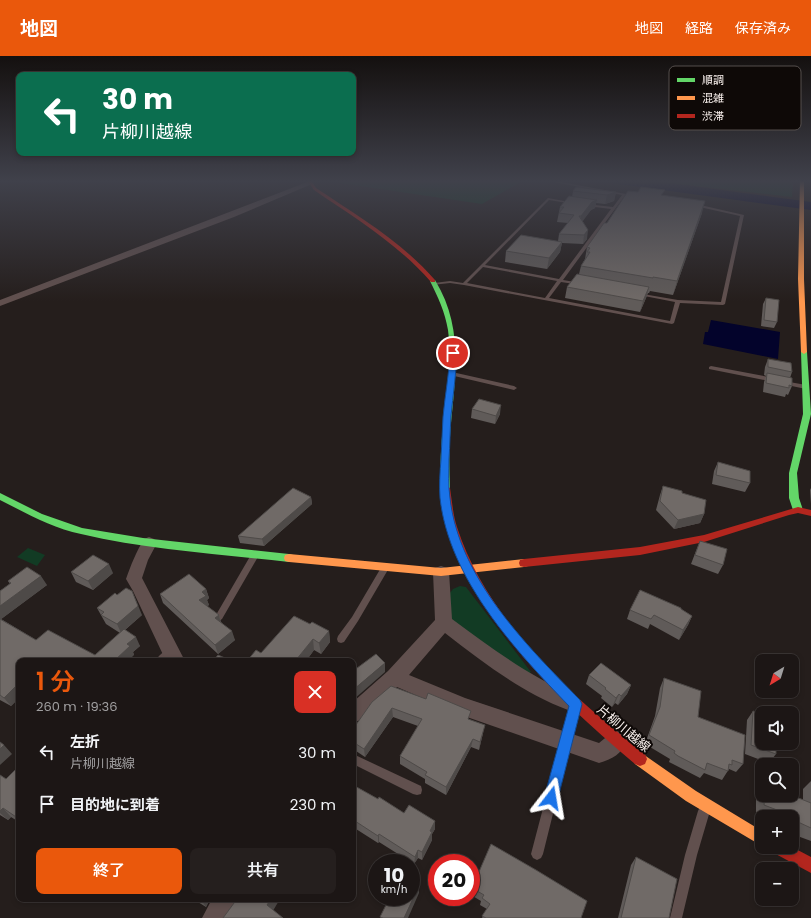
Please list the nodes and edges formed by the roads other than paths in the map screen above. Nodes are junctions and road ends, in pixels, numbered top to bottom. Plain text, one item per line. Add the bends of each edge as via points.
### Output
1 (218, 220) edge
2 (358, 220) edge
3 (527, 220) edge
4 (605, 220) edge
5 (741, 220) edge
6 (801, 220) edge
7 (482, 266) junction
8 (560, 280) junction
9 (434, 284) junction
10 (464, 284) junction
11 (584, 284) edge
12 (631, 293) edge
13 (546, 299) junction
14 (678, 301) junction
15 (0, 303) edge
16 (711, 368) dead end
17 (452, 374) junction
18 (806, 387) junction
19 (514, 388) dead end
20 (807, 438) edge
21 (1, 499) edge
22 (798, 510) junction
23 (811, 513) edge
24 (149, 543) junction
25 (256, 555) junction
26 (385, 567) junction
27 (467, 569) junction
28 (441, 572) junction
29 (218, 617) edge
30 (444, 622) junction
31 (341, 639) dead end
32 (168, 658) edge
33 (395, 677) junction
34 (576, 704) junction
35 (356, 711) edge
36 (617, 741) junction
37 (565, 742) junction
38 (356, 760) edge
39 (417, 790) dead end
40 (706, 805) junction
41 (755, 835) edge
42 (537, 854) dead end
43 (789, 854) edge
44 (811, 866) edge
45 (224, 902) edge
46 (214, 918) edge
47 (676, 918) edge

1 - 15 street
2 - 9 street, 片柳川越線 via 410,257
3 - 7 lane
4 - 8 lane
5 - 14 lane via 723,304
6 - 18 street
7 - 8 lane
7 - 10 lane
8 - 11 lane
8 - 13 lane
9 - 10 lane
9 - 17 street, 片柳川越線 via 441,294 452,330
10 - 13 lane
12 - 14 lane
13 - 14 lane via 672,323
16 - 18 lane
17 - 19 lane
17 - 27 street, 片柳川越線 via 447,416 445,499 451,526
18 - 20 street
20 - 22 street via 794,473 794,498
21 - 24 street via 80,531
22 - 23 street
22 - 27 street via 704,538 640,551
24 - 25 street
24 - 32 street via 134,579
25 - 26 street
25 - 29 lane
26 - 28 street
26 - 31 lane
27 - 28 street
27 - 34 street, 片柳川越線 via 490,605 529,656
28 - 30 street
30 - 33 street
30 - 34 street via 515,675 547,694
33 - 35 street
33 - 37 street via 464,707
34 - 36 street, 片柳川越線
34 - 37 lane
36 - 37 street via 606,751 599,753
36 - 40 street, 片柳川越線
37 - 42 lane
38 - 39 lane
40 - 41 street, 片柳川越線
40 - 47 lane
43 - 44 street
45 - 46 street

